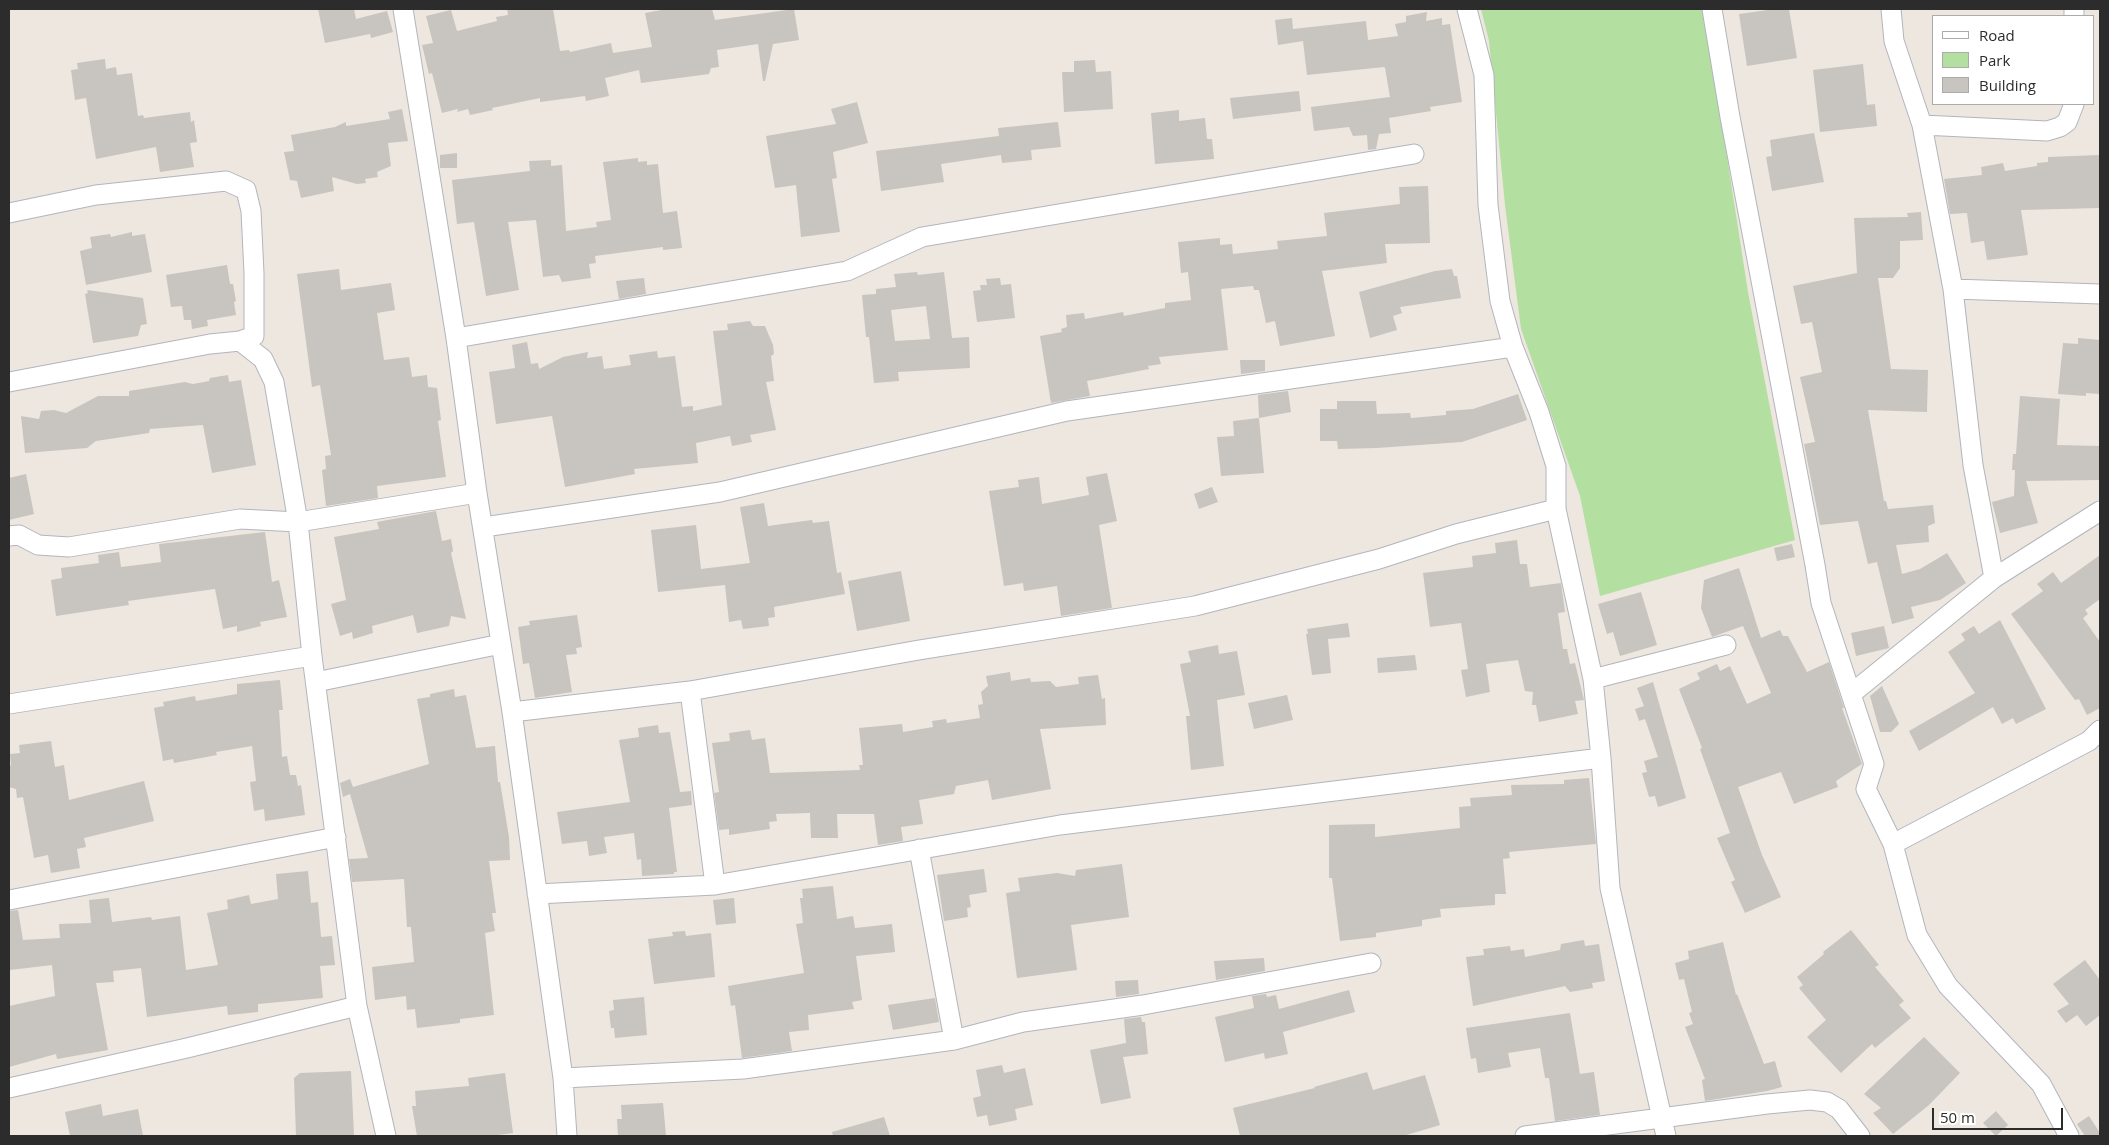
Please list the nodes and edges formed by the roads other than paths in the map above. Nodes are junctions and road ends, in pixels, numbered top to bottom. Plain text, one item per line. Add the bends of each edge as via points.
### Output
1 (403, 9) edge
2 (1467, 9) edge
3 (1712, 9) edge
4 (1891, 9) edge
5 (2074, 105) edge
6 (1922, 125) junction
7 (1414, 154) dead end
8 (9, 213) edge
9 (1953, 289) junction
10 (2100, 294) edge
11 (456, 338) junction
12 (240, 341) junction
13 (1513, 347) junction
14 (9, 382) edge
15 (477, 493) junction
16 (1556, 509) junction
17 (2100, 511) edge
18 (298, 522) junction
19 (484, 527) junction
20 (9, 536) edge
21 (1994, 578) junction
22 (501, 644) junction
23 (1726, 645) dead end
24 (312, 656) junction
25 (1594, 679) junction
26 (316, 682) junction
27 (690, 691) junction
28 (1851, 694) junction
29 (9, 704) edge
30 (512, 712) junction
31 (2100, 730) edge
32 (1601, 758) junction
33 (336, 837) junction
34 (1892, 844) junction
35 (919, 849) junction
36 (715, 884) junction
37 (538, 894) junction
38 (9, 900) edge
39 (1371, 963) dead end
40 (357, 1006) junction
41 (954, 1040) junction
42 (563, 1078) junction
43 (9, 1088) edge
44 (1664, 1118) junction
45 (386, 1136) edge
46 (567, 1136) edge
47 (1525, 1136) edge
48 (1666, 1136) edge
49 (1860, 1136) edge
50 (2069, 1136) edge

1 - 11 street
2 - 13 street via 1484,75 1488,205 1500,301
3 - 28 street via 1821,604
4 - 6 street via 1894,41
5 - 6 street via 2067,122 2047,131
6 - 9 street
7 - 11 street via 922,237 847,271
8 - 12 street via 96,195 226,181 246,190 251,211 254,336
9 - 10 street
9 - 21 street via 1973,465
11 - 15 street
12 - 14 street
12 - 18 street via 262,359 274,382
13 - 16 street via 1556,466
13 - 19 street via 1067,412 720,492
15 - 18 street
15 - 19 street
16 - 25 street
16 - 27 street via 1195,606 918,650
17 - 21 street
18 - 20 street via 240,519 69,547 38,545 19,535
18 - 24 street
19 - 22 street
21 - 28 street
22 - 26 street
22 - 30 street
23 - 25 street
24 - 26 street
24 - 29 street
25 - 32 street
26 - 33 street
27 - 30 street
27 - 36 street
28 - 34 street via 1874,764 1866,789
30 - 37 street
31 - 34 street via 2089,740
32 - 35 street via 1060,825
32 - 44 street via 1610,888
33 - 38 street
33 - 40 street
34 - 50 street via 1917,935 1948,986 2041,1084
35 - 36 street
35 - 41 street
36 - 37 street
37 - 42 street
39 - 41 street via 1143,1005 1023,1022
40 - 43 street
40 - 45 street
41 - 42 street via 743,1069
42 - 46 street
44 - 47 street
44 - 48 street
44 - 49 street via 1810,1100 1827,1102 1839,1110

